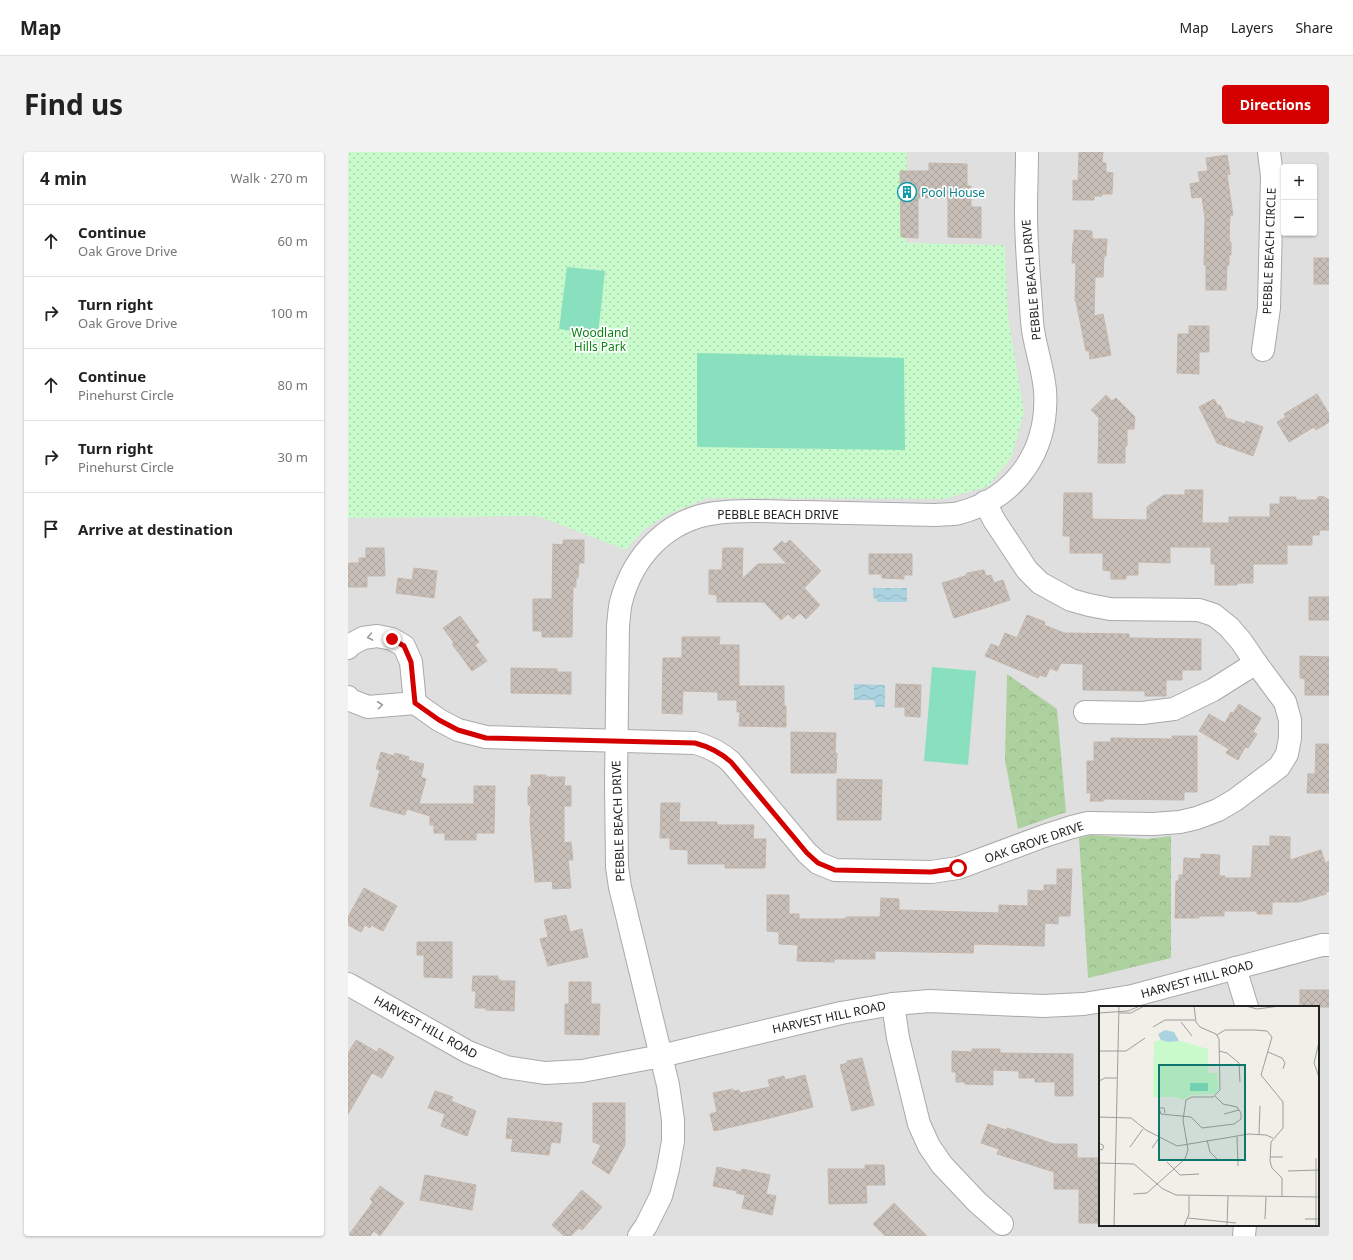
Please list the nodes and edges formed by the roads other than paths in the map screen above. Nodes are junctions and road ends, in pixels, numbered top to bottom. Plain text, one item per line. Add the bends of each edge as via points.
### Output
1 (1027, 152) edge
2 (1269, 152) edge
3 (1263, 350) dead end
4 (985, 502) junction
5 (348, 648) edge
6 (1256, 663) junction
7 (348, 697) edge
8 (415, 703) junction
9 (1085, 712) dead end
10 (616, 741) junction
11 (1329, 945) edge
12 (1236, 968) junction
13 (348, 984) edge
14 (893, 1004) junction
15 (1247, 1006) edge
16 (661, 1056) junction
17 (1002, 1224) dead end
18 (1245, 1226) edge
19 (639, 1236) edge
20 (1244, 1236) edge

1 - 4 street, PEBBLE BEACH DRIVE via 1026,214 1032,324 1045,389 1045,410 1040,439 1024,470 1014,482
2 - 3 street, PEBBLE BEACH CIRCLE via 1272,176 1269,308
4 - 6 street, OAK GROVE DRIVE via 1027,570 1040,583 1071,600 1089,606 1110,609 1199,610 1214,616 1229,627
4 - 10 street, PEBBLE BEACH DRIVE via 958,513 935,515 747,511 716,513 696,517 661,536 647,549 634,568 620,604
8 -> 5 street via 411,662 404,646 392,639 377,636 363,638
6 - 9 street via 1213,690 1174,709 1142,713
6 - 10 street, OAK GROVE DRIVE via 1285,702 1290,720 1290,738 1287,754 1279,767 1236,800 1218,810 1180,822 1088,823 958,868 931,872 835,870 818,863 721,753 695,743
7 -> 8 street via 368,707
8 - 10 street, OAK GROVE DRIVE via 458,730 486,738
10 - 16 street, PEBBLE BEACH DRIVE via 619,881
11 - 12 street, HARVEST HILL ROAD
12 - 14 street, HARVEST HILL ROAD via 1132,996 1084,1004 1043,1006 930,1001
12 - 15 street
13 - 16 street, HARVEST HILL ROAD via 468,1052 506,1067 546,1073 582,1071
14 - 16 street, HARVEST HILL ROAD via 840,1013
14 - 17 street via 898,1038 919,1124 929,1146 942,1165
16 - 19 street, PEBBLE BEACH DRIVE via 673,1120 673,1141 661,1196
18 - 20 street

